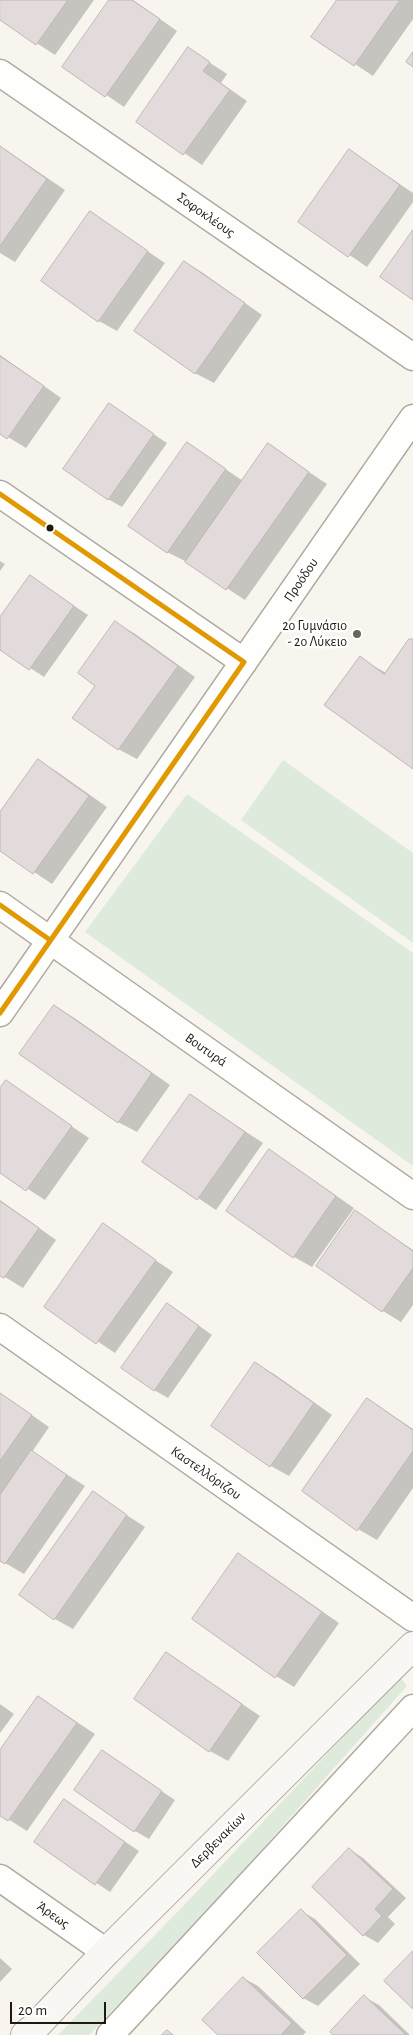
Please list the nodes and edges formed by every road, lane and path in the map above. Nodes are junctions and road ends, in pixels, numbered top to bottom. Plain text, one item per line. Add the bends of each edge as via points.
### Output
1 (0, 73) edge
2 (413, 357) edge
3 (413, 418) edge
4 (0, 494) edge
5 (244, 662) junction
6 (0, 905) edge
7 (50, 940) junction
8 (0, 1012) edge
9 (413, 1196) edge
10 (0, 1327) edge
11 (413, 1618) edge
12 (413, 1646) edge
13 (413, 1708) edge
14 (0, 1878) edge
15 (106, 1952) junction
16 (25, 2035) edge
17 (110, 2035) edge

1 - 2 street, Σοφοκλέους
3 - 5 street, Προόδου
4 - 5 street
5 - 7 street, Προόδου
6 - 7 street, Βουτυρά
7 - 8 street, Προόδου
7 - 9 street, Βουτυρά
10 - 11 street, Καστελλόριζου
12 - 15 street, Δερβενακίων
13 - 17 street
14 - 15 street, Άρεως
15 - 16 street, Δερβενακίων

